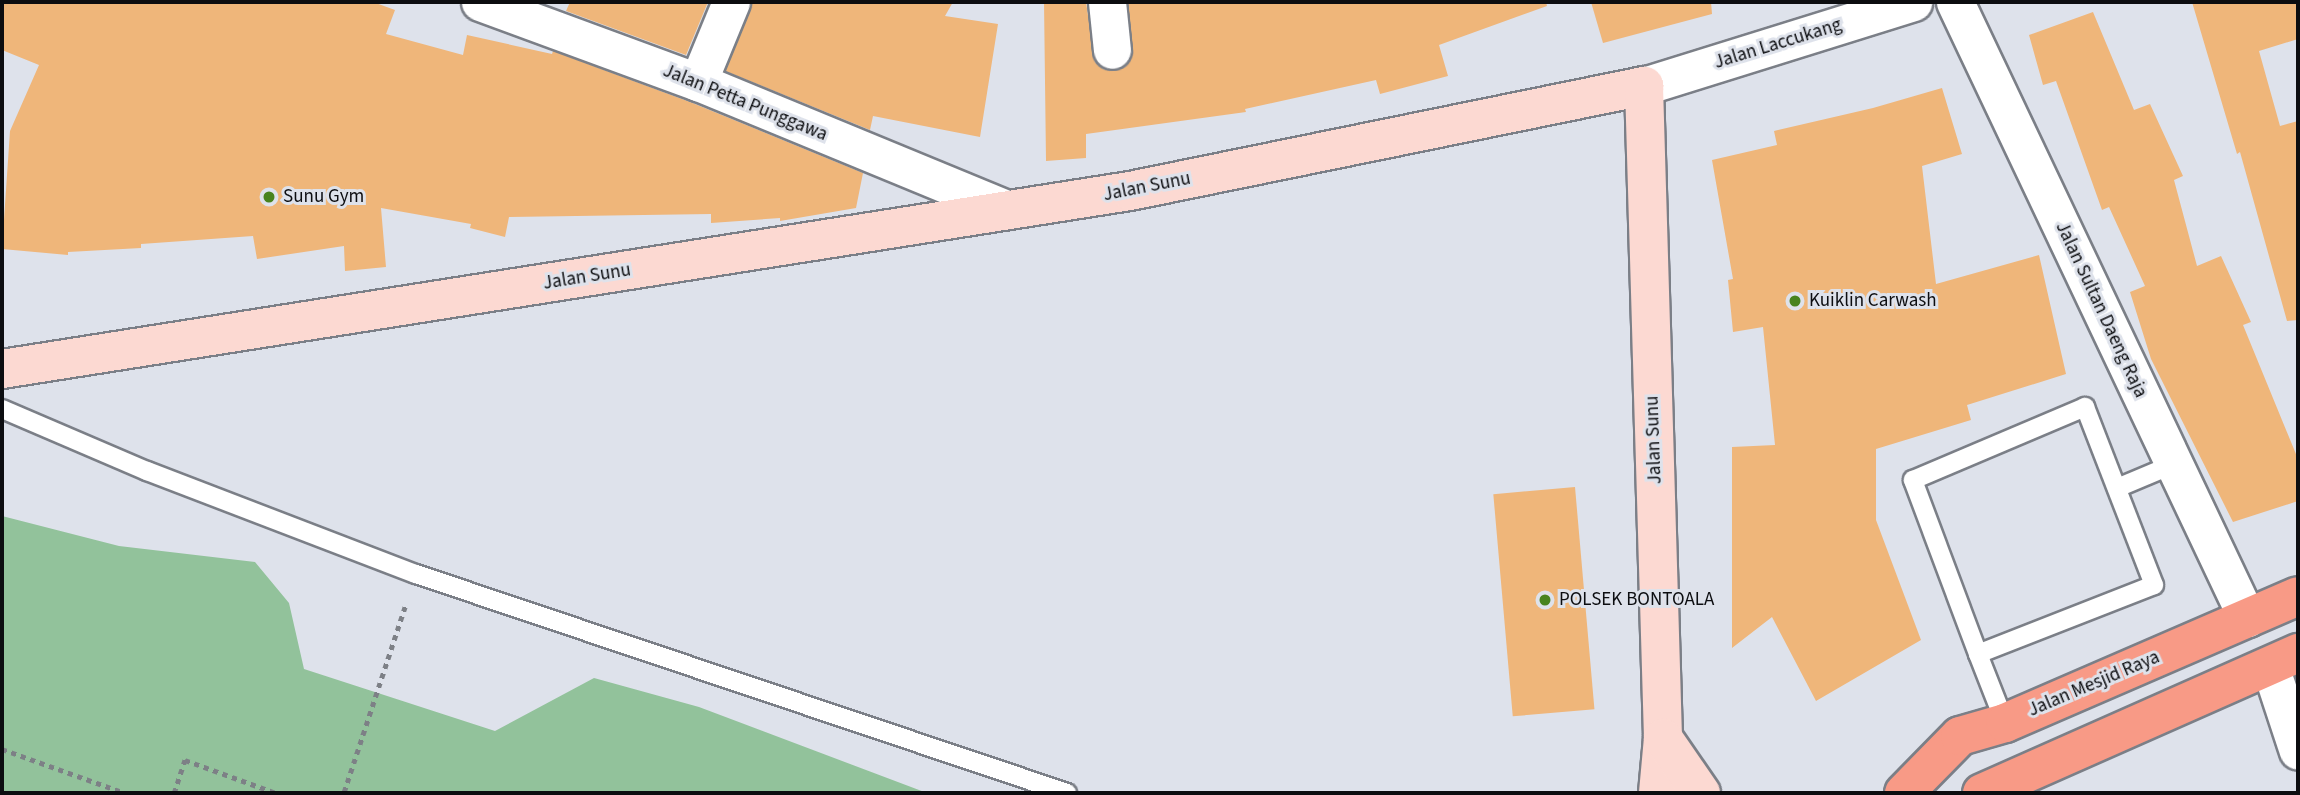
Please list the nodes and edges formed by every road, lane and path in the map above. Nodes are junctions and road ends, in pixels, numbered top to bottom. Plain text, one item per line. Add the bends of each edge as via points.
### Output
1 (480, 2) edge
2 (731, 2) edge
3 (1107, 2) edge
4 (1913, 2) edge
5 (1955, 2) edge
6 (1112, 50) dead end
7 (698, 82) junction
8 (1644, 86) junction
9 (1008, 210) junction
10 (2, 369) edge
11 (2, 409) edge
12 (2174, 464) junction
13 (2117, 488) junction
14 (416, 574) junction
15 (2298, 596) edge
16 (2247, 618) junction
17 (1978, 654) junction
18 (2284, 659) edge
19 (2005, 723) junction
20 (1663, 738) junction
21 (2, 748) edge
22 (2298, 751) edge
23 (344, 792) edge
24 (125, 793) edge
25 (174, 793) edge
26 (276, 793) edge
27 (1067, 793) edge
28 (1658, 793) edge
29 (1701, 793) edge
30 (1904, 793) edge
31 (1982, 793) edge

1 - 7 street, Jalan Petta Punggawa
2 - 7 street
3 - 6 street
4 - 8 street, Jalan Laccukang
5 - 12 street, Jalan Sultan Daeng Raja
7 - 9 street, Jalan Petta Punggawa
8 - 9 main road, Jalan Sunu via 1130,191
8 - 20 main road, Jalan Sunu
9 - 10 main road, Jalan Sunu
11 - 14 lane via 147,471
12 - 13 lane
12 - 16 street, Jalan Sultan Daeng Raja
13 - 17 lane via 2154,585
13 - 17 lane via 2085,407 1913,480
14 - 23 path
14 - 27 lane
15 - 16 highway, Jalan Mesjid Raya
16 - 19 highway, Jalan Mesjid Raya
17 - 19 lane
18 - 22 street
18 - 31 highway
19 - 30 highway, Jalan Mesjid Raya via 1960,736
20 - 28 main road, Jalan Sunu
20 - 29 main road
21 - 24 path
25 - 26 path via 185,761

